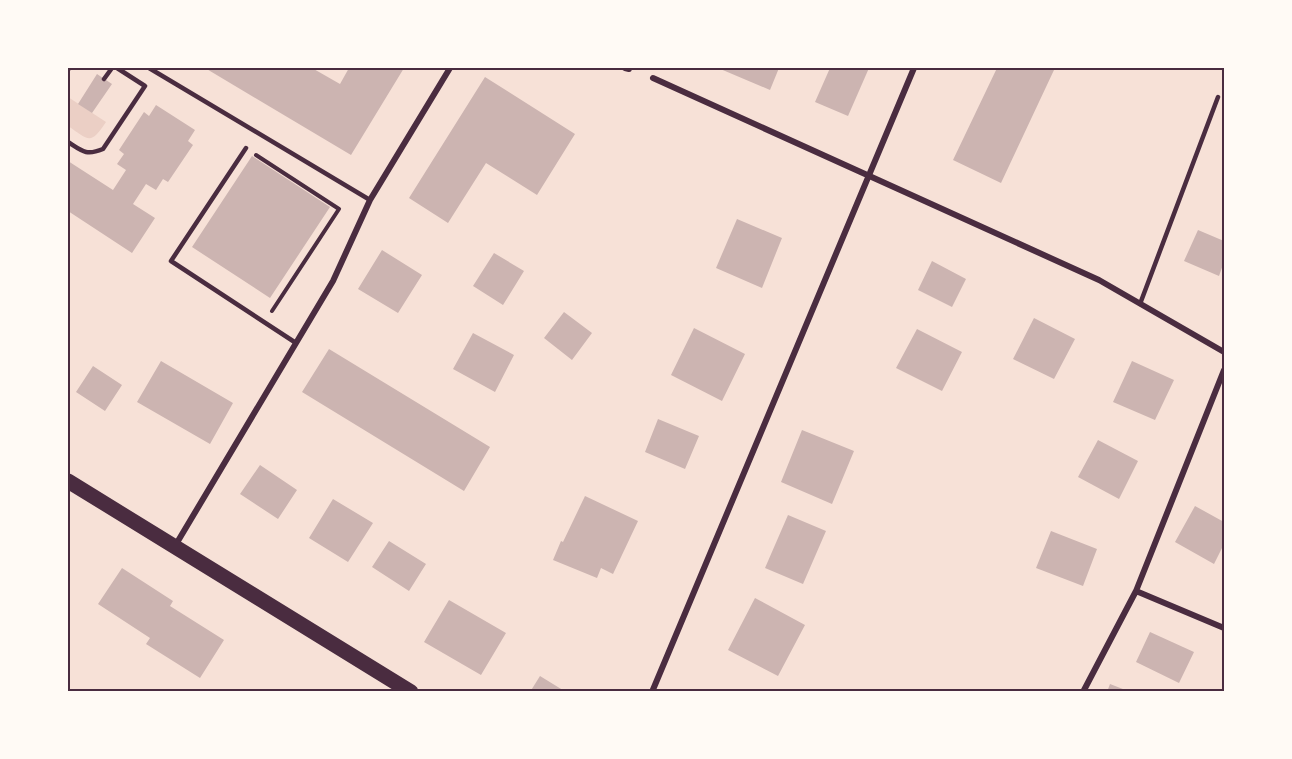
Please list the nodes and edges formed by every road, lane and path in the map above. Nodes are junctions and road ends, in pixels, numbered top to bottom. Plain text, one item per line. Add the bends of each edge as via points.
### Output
1 (112, 68) edge
2 (117, 68) edge
3 (150, 68) edge
4 (450, 68) edge
5 (914, 68) edge
6 (653, 78) dead end
7 (104, 79) dead end
8 (1218, 96) dead end
9 (68, 142) edge
10 (246, 148) joint
11 (869, 176) junction
12 (370, 200) junction
13 (1140, 304) junction
14 (265, 322) junction
15 (297, 343) junction
16 (1224, 352) edge
17 (1224, 370) edge
18 (68, 481) edge
19 (174, 547) junction
20 (1136, 591) junction
21 (1224, 628) edge
22 (406, 690) edge
23 (652, 692) edge
24 (1083, 692) edge

1 - 7 lane
2 - 9 lane via 145,86 103,149 85,153
3 - 12 lane
4 - 12 street
5 - 11 street
6 - 11 street
8 - 13 lane
10 - 14 path via 339,209
10 - 14 lane via 171,261
11 - 13 street via 1099,280
11 - 23 street
12 - 15 street via 333,281
13 - 16 street
14 - 15 lane
15 - 19 street
17 - 20 street
18 - 19 main road
19 - 22 main road
20 - 21 street
20 - 24 street

